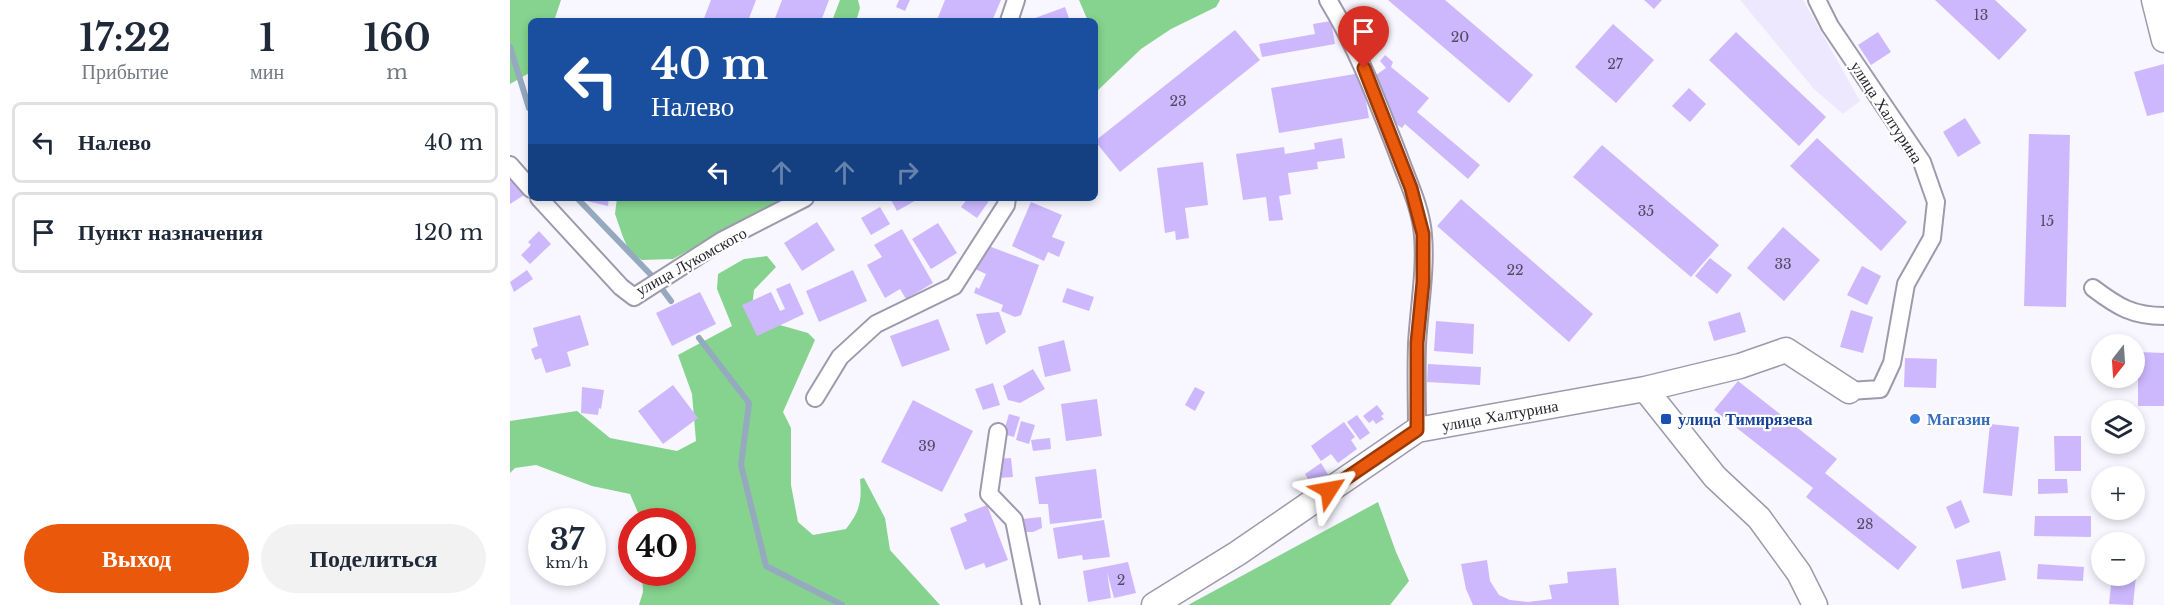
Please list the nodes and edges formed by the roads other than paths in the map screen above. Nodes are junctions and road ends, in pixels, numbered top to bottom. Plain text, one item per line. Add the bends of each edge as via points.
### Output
1 (1016, 0) edge
2 (1328, 0) edge
3 (1816, 0) edge
4 (2154, 0) edge
5 (1010, 18) edge
6 (2164, 40) edge
7 (510, 165) edge
8 (528, 186) edge
9 (542, 201) edge
10 (799, 201) edge
11 (1007, 201) edge
12 (2094, 288) dead end
13 (2164, 316) edge
14 (1645, 388) junction
15 (1849, 391) joint
16 (815, 398) dead end
17 (1417, 430) junction
18 (998, 432) dead end
19 (1031, 605) edge
20 (1154, 605) edge
21 (1815, 605) edge

1 - 5 street
2 - 17 street via 1384,119 1411,188 1423,234
3 - 15 street, улица Халтурина via 1922,162 1936,202 1932,238 1906,284 1892,363 1880,389
4 - 6 street
7 - 8 street
9 - 10 street, улица Лукомского via 634,297 723,240
11 - 16 street via 954,286 876,324 840,357
12 - 13 street via 2116,306 2146,316
14 - 15 street, улица Халтурина via 1740,366 1786,350
14 - 17 street, улица Халтурина
14 - 21 street via 1715,477 1759,518 1799,573
17 - 20 street, улица Халтурина via 1238,553
18 - 19 street via 988,494 1014,520

